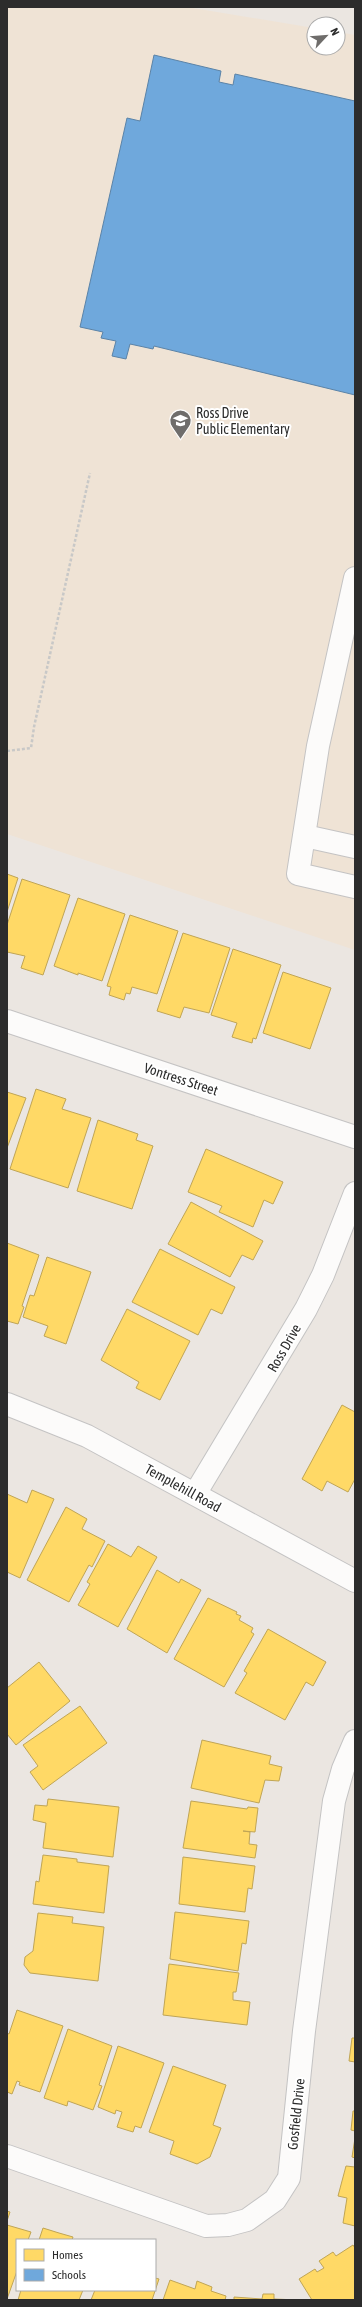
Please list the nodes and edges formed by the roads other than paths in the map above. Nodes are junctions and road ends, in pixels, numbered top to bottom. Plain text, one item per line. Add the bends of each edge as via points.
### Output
1 (355, 578) edge
2 (305, 836) junction
3 (355, 847) edge
4 (355, 887) edge
5 (7, 1021) edge
6 (355, 1137) edge
7 (355, 1193) edge
8 (7, 1404) edge
9 (195, 1494) junction
10 (355, 1581) edge
11 (355, 1741) edge
12 (7, 2156) edge

1 - 2 street via 318,746
2 - 3 street
2 - 4 street via 298,874
5 - 6 street, Vontress Street
7 - 9 street, Ross Drive via 323,1275 306,1310
8 - 9 street, Templehill Road via 87,1436
9 - 10 street, Templehill Road
11 - 12 street, Gosfield Drive via 343,1769 334,1801 304,2031 289,2178 275,2200 247,2220 228,2225 206,2226

